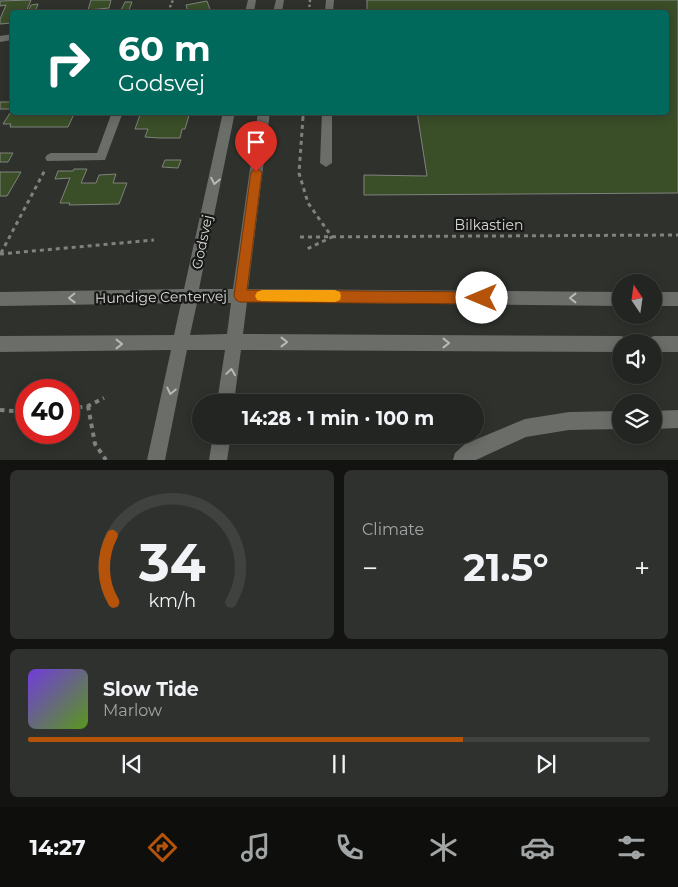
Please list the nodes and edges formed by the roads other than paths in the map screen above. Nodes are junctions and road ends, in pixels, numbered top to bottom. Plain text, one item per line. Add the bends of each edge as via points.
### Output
1 (117, 115) edge
2 (228, 115) edge
3 (264, 115) edge
4 (327, 115) edge
5 (51, 158) road end
6 (326, 163) dead end
7 (240, 296) junction
8 (191, 297) junction
9 (0, 299) edge
10 (612, 299) edge
11 (662, 299) edge
12 (678, 299) edge
13 (235, 342) junction
14 (0, 344) edge
15 (181, 344) junction
16 (612, 344) edge
17 (662, 344) edge
18 (678, 344) edge
19 (227, 394) edge
20 (678, 419) edge
21 (612, 420) edge
22 (662, 420) edge
23 (221, 444) edge
24 (156, 460) edge
25 (218, 460) edge
26 (462, 460) edge

1 - 5 street via 101,157
2 -> 8 street, Godsvej
3 - 7 street
4 - 6 lane
7 - 8 street, Hundige Centervej
10 -> 7 street, Hundige Centervej
7 - 13 street
8 -> 9 street, Hundige Centervej
8 - 15 street, Godsvej
11 - 12 street
13 - 15 street
13 -> 16 street
19 -> 13 street
14 -> 15 street
15 -> 24 street, Godsvej
17 - 18 street
20 - 22 street
21 - 26 street via 569,421 526,428 472,451
23 - 25 street

